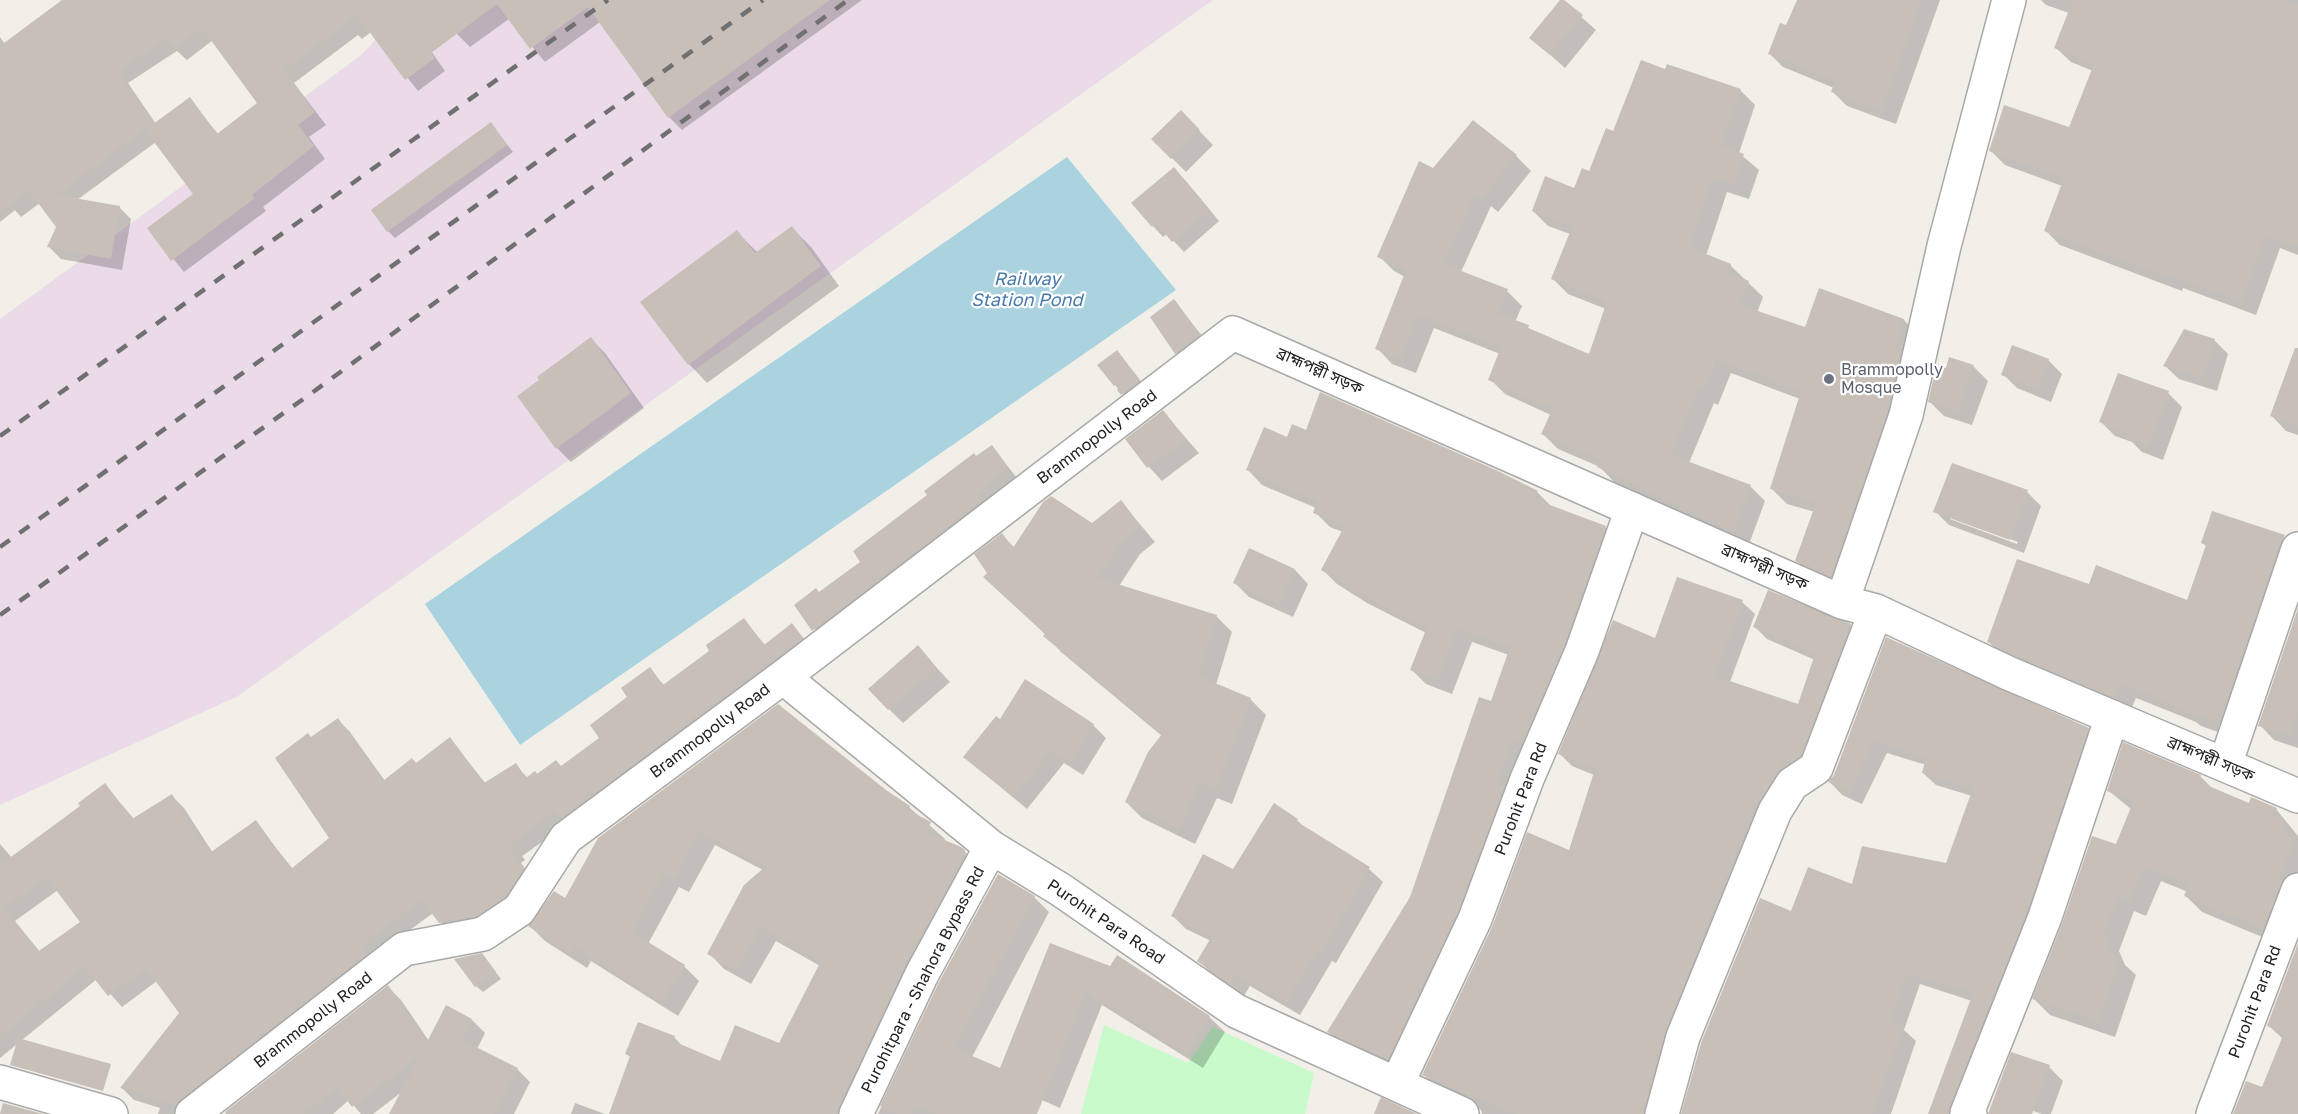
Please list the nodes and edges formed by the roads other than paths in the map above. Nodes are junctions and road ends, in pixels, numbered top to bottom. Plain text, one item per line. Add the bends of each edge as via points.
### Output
1 (2009, 0) edge
2 (1233, 333) joint
3 (1632, 509) junction
4 (2298, 549) edge
5 (1842, 602) junction
6 (1876, 611) junction
7 (783, 677) junction
8 (2112, 717) junction
9 (2225, 765) junction
10 (2298, 796) edge
11 (991, 847) junction
12 (2298, 890) edge
13 (0, 1082) edge
14 (1397, 1084) junction
15 (111, 1114) edge
16 (192, 1114) edge
17 (856, 1114) edge
18 (1462, 1114) edge
19 (1662, 1114) edge
20 (1970, 1114) edge
21 (2212, 1114) edge

1 - 5 street via 1944,246 1906,415
2 - 3 street, ব্রাহ্মপল্লী সড়ক
2 - 7 street, Brammopolly Road
3 - 5 street, ব্রাহ্মপল্লী সড়ক
3 - 14 street, Purohit Para Rd via 1582,651 1527,779 1475,920
4 - 9 street
5 - 6 street, ব্রাহ্মপল্লী সড়ক
6 - 8 street, ব্রাহ্মপল্লী সড়ক
6 - 19 street via 1816,768 1792,784 1775,811 1683,1037
7 - 11 street, Purohit Para Road
7 - 16 street, Brammopolly Road via 566,838 519,910 483,934 404,949
8 - 9 street, ব্রাহ্মপল্লী সড়ক
8 - 20 street via 2044,917 1967,1113
9 - 10 street, ব্রাহ্মপল্লী সড়ক
11 - 14 street, Purohit Para Road via 1061,890 1236,1011
11 - 17 street, Purohitpara - Shahora Bypass Rd via 922,974
12 - 21 street, Purohit Para Rd
13 - 15 street
14 - 18 street, Purohit Para Road

